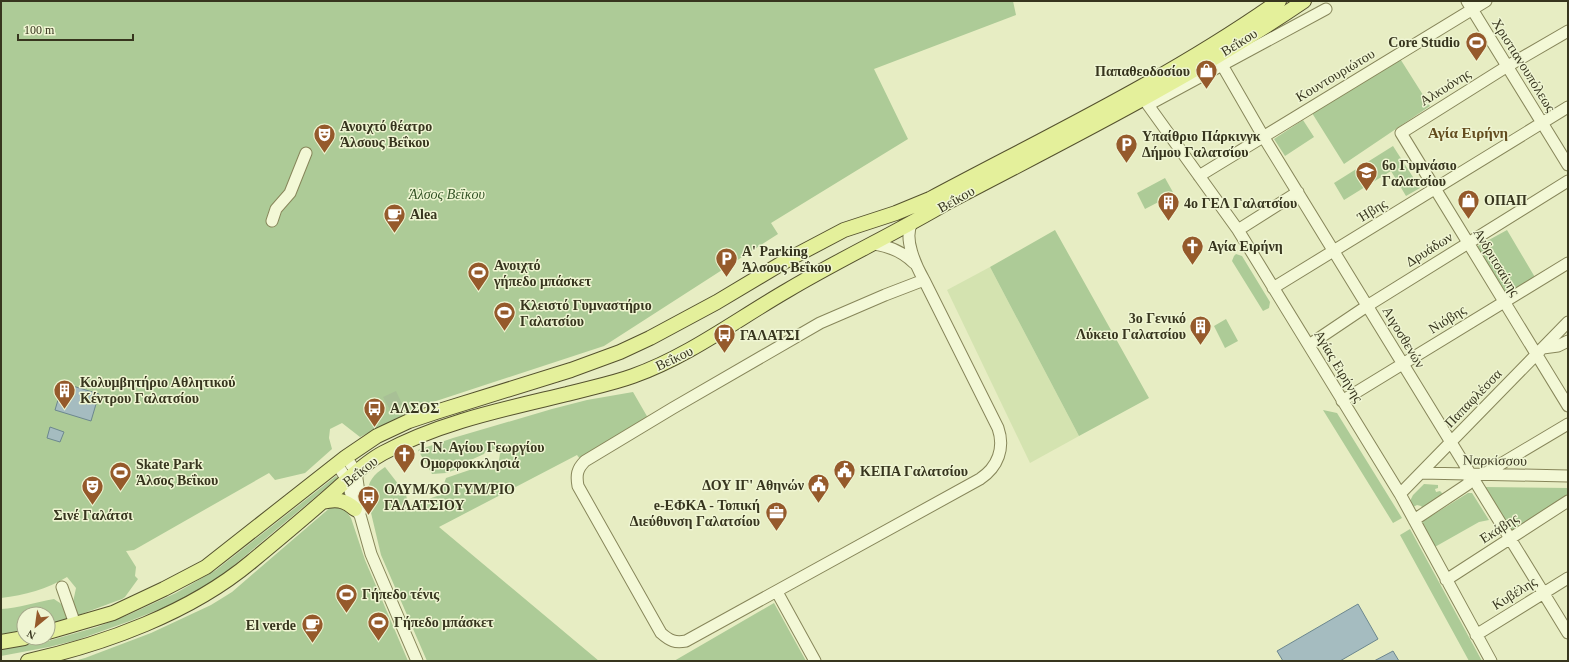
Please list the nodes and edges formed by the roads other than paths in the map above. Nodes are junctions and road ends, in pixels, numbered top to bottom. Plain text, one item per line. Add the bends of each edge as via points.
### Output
1 (1280, 1) edge
2 (1304, 1) edge
3 (1486, 1) edge
4 (1470, 5) edge
5 (1326, 9) dead end
6 (1568, 31) edge
7 (1221, 60) junction
8 (1506, 67) junction
9 (1146, 102) junction
10 (1568, 107) edge
11 (1542, 123) junction
12 (1401, 133) joint
13 (1263, 136) junction
14 (306, 153) dead end
15 (1568, 165) edge
16 (1199, 176) junction
17 (1568, 181) edge
18 (1435, 189) junction
19 (1298, 192) junction
20 (272, 221) dead end
21 (912, 224) junction
22 (1238, 230) junction
23 (1468, 242) junction
24 (873, 244) junction
25 (1334, 251) junction
26 (914, 263) junction
27 (1568, 263) edge
28 (924, 280) junction
29 (1273, 288) junction
30 (1504, 302) junction
31 (1367, 306) junction
32 (1568, 322) edge
33 (1568, 341) edge
34 (1309, 345) junction
35 (1540, 351) junction
36 (1403, 364) junction
37 (1342, 401) junction
38 (1568, 406) edge
39 (1568, 424) edge
40 (1451, 442) junction
41 (342, 461) junction
42 (1421, 473) junction
43 (1471, 474) junction
44 (1483, 474) junction
45 (352, 476) junction
46 (1568, 476) edge
47 (1400, 494) junction
48 (1568, 501) edge
49 (322, 502) junction
50 (357, 512) junction
51 (1414, 520) junction
52 (1510, 539) junction
53 (1568, 578) edge
54 (1446, 580) junction
55 (62, 587) dead end
56 (777, 592) junction
57 (1544, 593) junction
58 (75, 624) junction
59 (56, 630) edge
60 (1568, 633) edge
61 (1476, 635) junction
62 (16, 639) edge
63 (1, 642) edge
64 (28, 661) edge
65 (417, 661) edge
66 (814, 661) edge
67 (1491, 661) edge

1 - 41 main road, Βεΐκου via 1210,47 1132,92 930,199 844,230 650,338 571,370 409,421 377,436
2 - 7 main road, Βεΐκου
3 - 4 street, Κουντουριώτου
4 - 8 street, Χριστιανουπόλεως
4 - 13 street, Κουντουριώτου
5 - 7 street
6 - 8 street, Αλκυόνης
7 - 9 main road, Βεΐκου
7 - 13 street, Αιγοσθενών
8 - 11 street, Χριστιανουπόλεως
8 - 12 street, Αλκυόνης
9 - 16 street, Αγίας Ειρήνης
9 - 21 main road, Βεΐκου via 948,202
10 - 11 street, Ήβης
11 - 15 street, Χριστιανουπόλεως
11 - 18 street, Ήβης
12 - 18 street, Ανδριτσαίνης
13 - 16 street, Κουντουριώτου
13 - 19 street, Αιγοσθενών
14 - 20 street via 290,193 276,209
16 - 22 street, Αγίας Ειρήνης
17 - 23 street, Δρυάδων
18 - 23 street, Ανδριτσαίνης
18 - 25 street, Ήβης
19 - 22 street
19 - 25 street, Αιγοσθενών
21 - 24 main road, Βεΐκου
21 - 26 street via 909,233
22 - 29 street, Αγίας Ειρήνης
23 - 30 street, Ανδριτσαίνης
23 - 31 street, Δρυάδων
24 - 26 street via 896,249
24 - 45 main road, Βεΐκου via 787,290 715,336 671,360 614,382 472,418 413,438 368,462
25 - 29 street, Ήβης
25 - 31 street, Αιγοσθενών
26 - 28 street
27 - 30 street, Νιόβης
28 - 56 street via 998,428 1001,441 998,458 988,473 980,479
28 - 56 street via 820,323 584,461 578,468 578,486 661,633 668,640 686,641
29 - 34 street, Αγίας Ειρήνης
30 - 35 street, Ανδριτσαίνης
30 - 36 street, Νιόβης
31 - 34 street, Δρυάδων
31 - 36 street, Αιγοσθενών
32 - 35 street, Παπαφλέσσα
33 - 35 street
34 - 37 street, Αγίας Ειρήνης
35 - 38 street, Ανδριτσαίνης
35 - 40 street, Παπαφλέσσα
36 - 37 street, Νιόβης
36 - 40 street, Αιγοσθενών
37 - 47 street, Αγίας Ειρήνης
39 - 44 street
40 - 42 street, Παπαφλέσσα
40 - 43 street, Αιγοσθενών
41 - 45 street
41 - 58 main road, Βεΐκου via 206,567 113,613
42 - 43 street, Ναρκίσσου
42 - 47 street, Παπαφλέσσα
43 - 44 street, Ναρκίσσου
43 - 51 street via 1468,484
43 - 52 street, Αιγοσθενών
44 - 46 street, Ναρκίσσου
45 - 49 main road, Βεΐκου
45 - 50 street
47 - 51 street, Αγίας Ειρήνης
48 - 52 street, Εκάβης
49 - 50 main road via 342,500
49 - 64 main road, Βεΐκου via 249,564 198,599 121,634
50 - 65 street via 371,554
51 - 54 street, Αγίας Ειρήνης
52 - 54 street, Εκάβης
52 - 57 street, Αιγοσθενών
53 - 57 street, Κυβέλης
54 - 61 street, Αγίας Ειρήνης
55 - 58 street
56 - 66 street
57 - 60 street, Αιγοσθενών
57 - 61 street, Κυβέλης
58 - 59 main road, Βεΐκου
61 - 67 street, Αγίας Ειρήνης
62 - 63 main road

